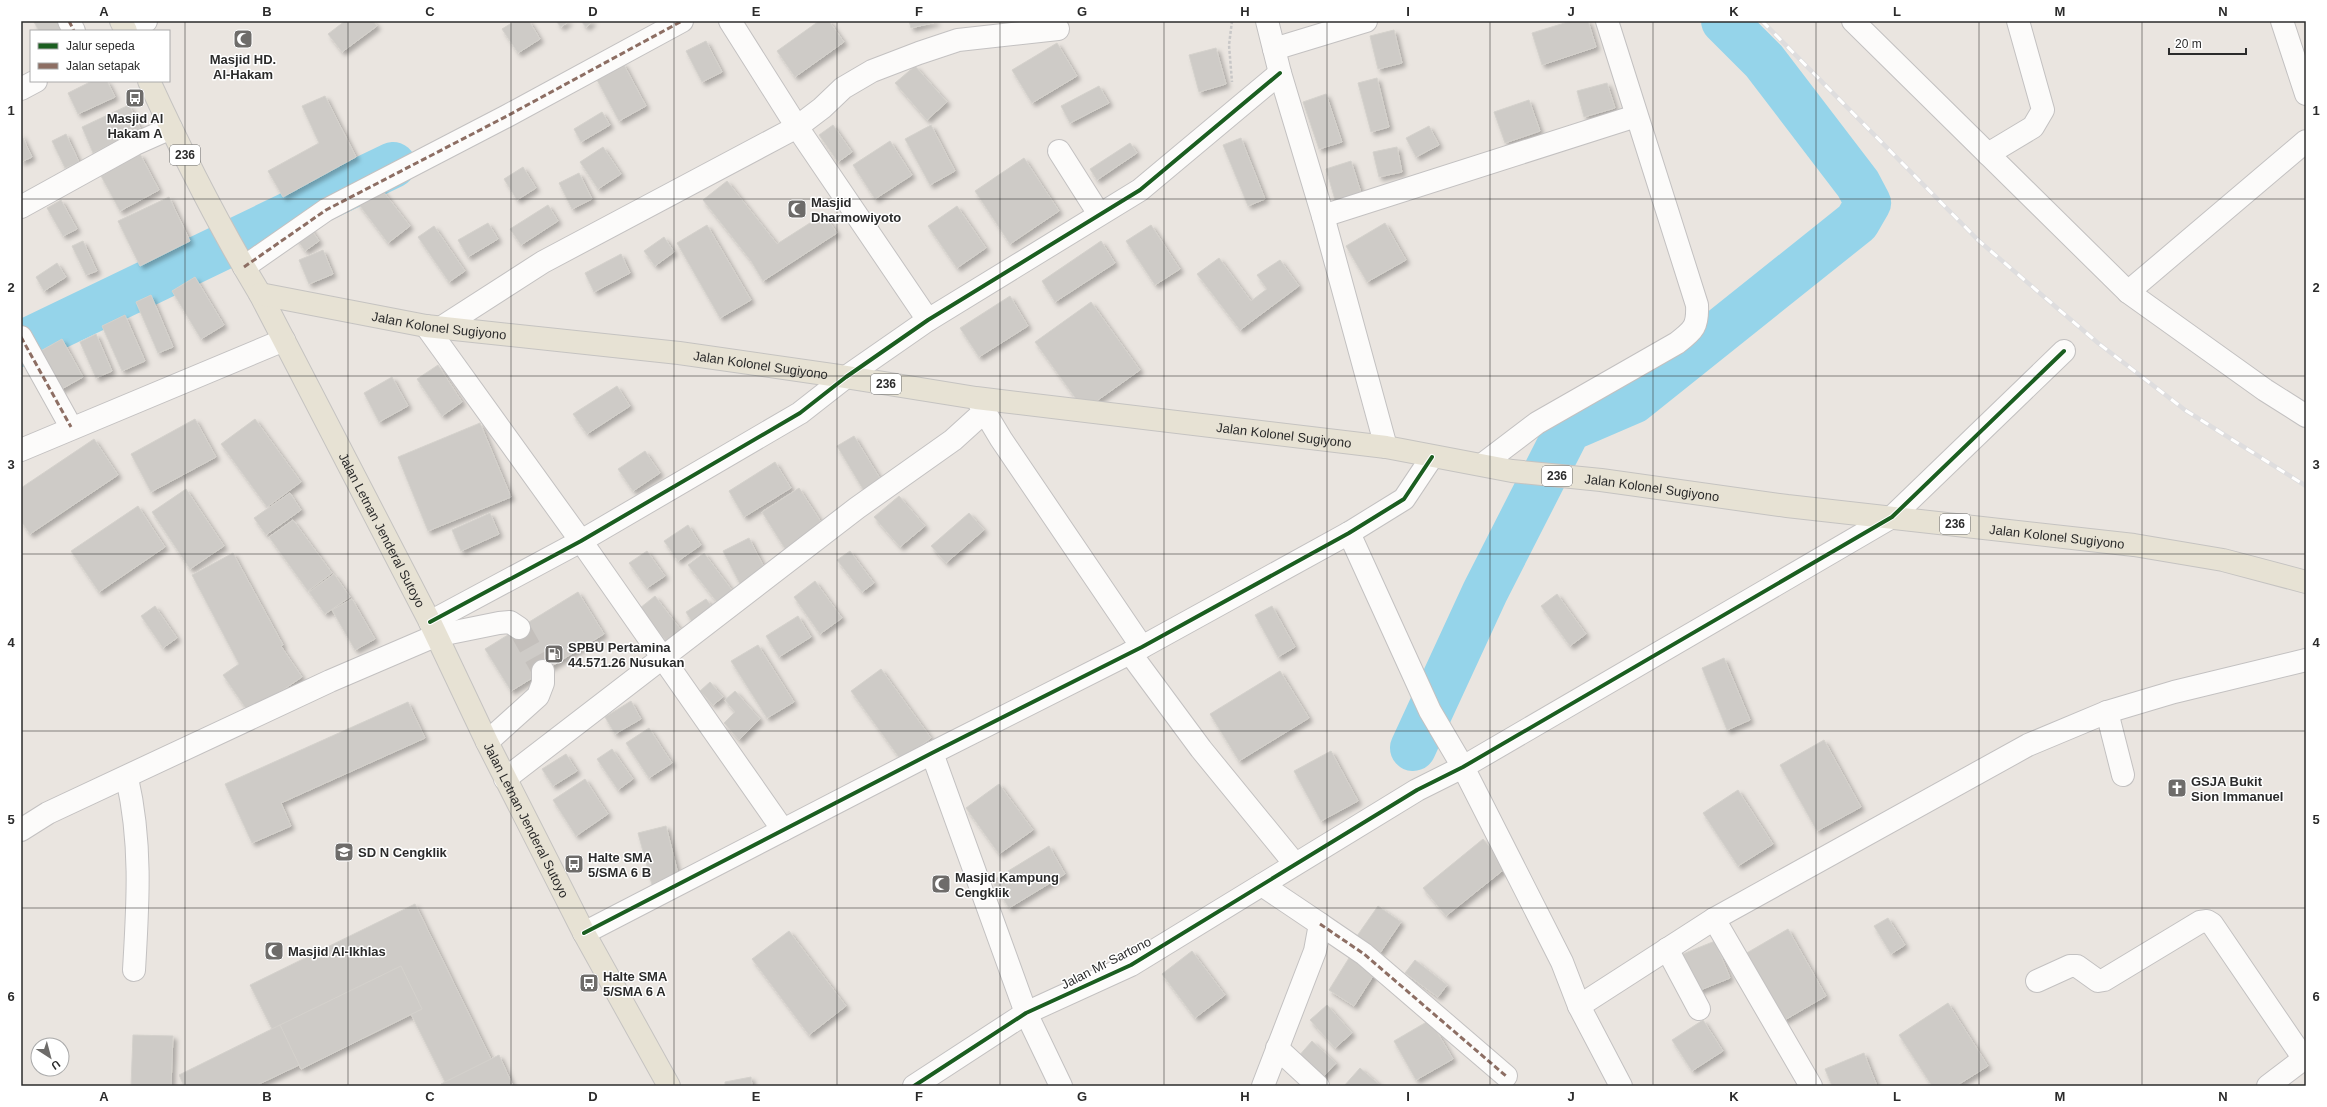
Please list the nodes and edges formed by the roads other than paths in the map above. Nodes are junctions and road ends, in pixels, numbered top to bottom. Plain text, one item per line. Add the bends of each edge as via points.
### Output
1 (69, 21) edge
2 (121, 21) edge
3 (146, 21) edge
4 (682, 21) edge
5 (730, 21) edge
6 (1267, 21) edge
7 (1366, 21) edge
8 (1607, 21) edge
9 (1853, 21) edge
10 (2018, 21) edge
11 (2282, 21) edge
12 (1058, 29) dead end
13 (74, 30) edge
14 (126, 30) edge
15 (129, 30) edge
16 (1274, 49) junction
17 (1280, 73) junction
18 (34, 82) edge
19 (149, 82) edge
20 (21, 89) edge
21 (2306, 94) edge
22 (1636, 116) junction
23 (797, 127) junction
24 (171, 128) junction
25 (2306, 141) edge
26 (1059, 151) dead end
27 (1988, 154) junction
28 (21, 207) edge
29 (1099, 214) junction
30 (1323, 216) junction
31 (241, 262) junction
32 (2128, 292) junction
33 (260, 294) junction
34 (928, 320) junction
35 (434, 327) junction
36 (284, 340) junction
37 (23, 341) edge
38 (2064, 352) dead end
39 (846, 377) junction
40 (981, 404) junction
41 (2306, 416) edge
42 (71, 427) junction
43 (1386, 447) junction
44 (21, 450) edge
45 (1432, 457) junction
46 (1483, 464) junction
47 (1892, 517) junction
48 (1350, 533) junction
49 (581, 542) junction
50 (2306, 582) edge
51 (519, 628) tunnel mouth
52 (432, 629) junction
53 (1136, 650) junction
54 (662, 659) junction
55 (2306, 660) edge
56 (543, 671) tunnel mouth
57 (2107, 712) junction
58 (487, 742) junction
59 (932, 753) junction
60 (1463, 767) junction
61 (2123, 775) dead end
62 (127, 778) junction
63 (505, 779) junction
64 (21, 830) edge
65 (783, 830) junction
66 (1295, 864) junction
67 (1262, 885) junction
68 (1714, 919) junction
69 (1320, 924) junction
70 (584, 934) junction
71 (1667, 949) junction
72 (134, 970) dead end
73 (2037, 981) dead end
74 (1579, 1006) junction
75 (1699, 1009) dead end
76 (1026, 1013) junction
77 (1277, 1048) junction
78 (2305, 1058) edge
79 (1506, 1076) dead end
80 (2279, 1083) edge
81 (669, 1086) edge
82 (914, 1086) edge
83 (1061, 1086) edge
84 (1263, 1086) edge
85 (1318, 1086) edge
86 (1621, 1086) edge
87 (1811, 1086) edge

1 - 13 street
2 - 14 main road
3 - 15 street
4 - 31 street via 326,210
5 - 23 street
6 - 16 street
7 - 16 street
8 - 22 street
9 - 27 street
10 - 27 street via 2043,110 2033,127
11 - 21 street
12 - 23 street via 958,40 919,53 872,71 843,88
16 - 17 street
17 - 29 street via 1155,178
17 - 30 street
18 - 20 street
19 - 24 main road, Jalan Letnan Jenderal Sutoyo / 236
22 - 30 street
22 - 46 street via 1697,305 1695,328 1677,343 1537,423
23 - 34 street
23 - 35 street via 543,262
24 - 28 street via 135,144
24 - 31 main road, Jalan Letnan Jenderal Sutoyo / 236
25 - 32 street
26 - 29 street
27 - 32 street
29 - 34 street
30 - 43 street
31 - 33 main road, Jalan Letnan Jenderal Sutoyo / 236
32 - 41 street
33 - 35 main road, Jalan Kolonel Sugiyono / 236
33 - 36 main road, Jalan Letnan Jenderal Sutoyo
34 - 39 street
35 - 39 main road, Jalan Kolonel Sugiyono / 236 via 679,353
35 - 49 street
36 - 42 street
36 - 52 main road, Jalan Letnan Jenderal Sutoyo
37 - 42 street
38 - 47 street, Jalan Mr Sartono
39 - 40 main road, Jalan Kolonel Sugiyono / 236
39 - 49 street via 800,412
40 - 43 main road, Jalan Kolonel Sugiyono / 236
40 - 53 street via 1000,439
40 - 54 street via 953,440 857,508
42 - 44 street
43 - 45 main road, Jalan Kolonel Sugiyono / 236
45 - 46 main road, Jalan Kolonel Sugiyono / 236
45 - 48 street via 1409,494
46 - 47 main road, Jalan Kolonel Sugiyono / 236 via 1512,471
47 - 50 main road, Jalan Kolonel Sugiyono / 236 via 2134,545 2223,560
47 - 60 street, Jalan Mr Sartono
48 - 53 street
48 - 60 street via 1430,711
49 - 52 street
49 - 54 street
51 - 52 street via 510,622
52 - 58 main road, Jalan Letnan Jenderal Sutoyo
52 - 62 street
53 - 59 street
53 - 66 street via 1201,749
54 - 63 street
54 - 65 street
55 - 57 street via 2174,692
56 - 58 street via 543,683 538,696
57 - 61 street
57 - 68 street via 2009,755
58 - 63 main road, Jalan Letnan Jenderal Sutoyo
59 - 65 street
59 - 76 street
60 - 66 street, Jalan Mr Sartono via 1417,790
60 - 74 street via 1562,962
62 - 64 street via 48,813
62 - 72 street via 134,808 139,860
63 - 70 main road, Jalan Letnan Jenderal Sutoyo
65 - 70 street
66 - 67 street, Jalan Mr Sartono
67 - 69 street
67 - 76 street, Jalan Mr Sartono via 1131,965
68 - 71 street
68 - 87 street
69 - 77 street via 1315,951
69 - 79 street via 1364,954
70 - 81 main road, Jalan Letnan Jenderal Sutoyo
71 - 74 street
71 - 75 street
73 - 78 street via 2070,966 2077,966 2098,982 2104,980 2200,922 2207,921 2212,924
74 - 86 street
76 - 82 street, Jalan Mr Sartono
76 - 83 street
77 - 84 street
77 - 85 street
78 - 80 street

